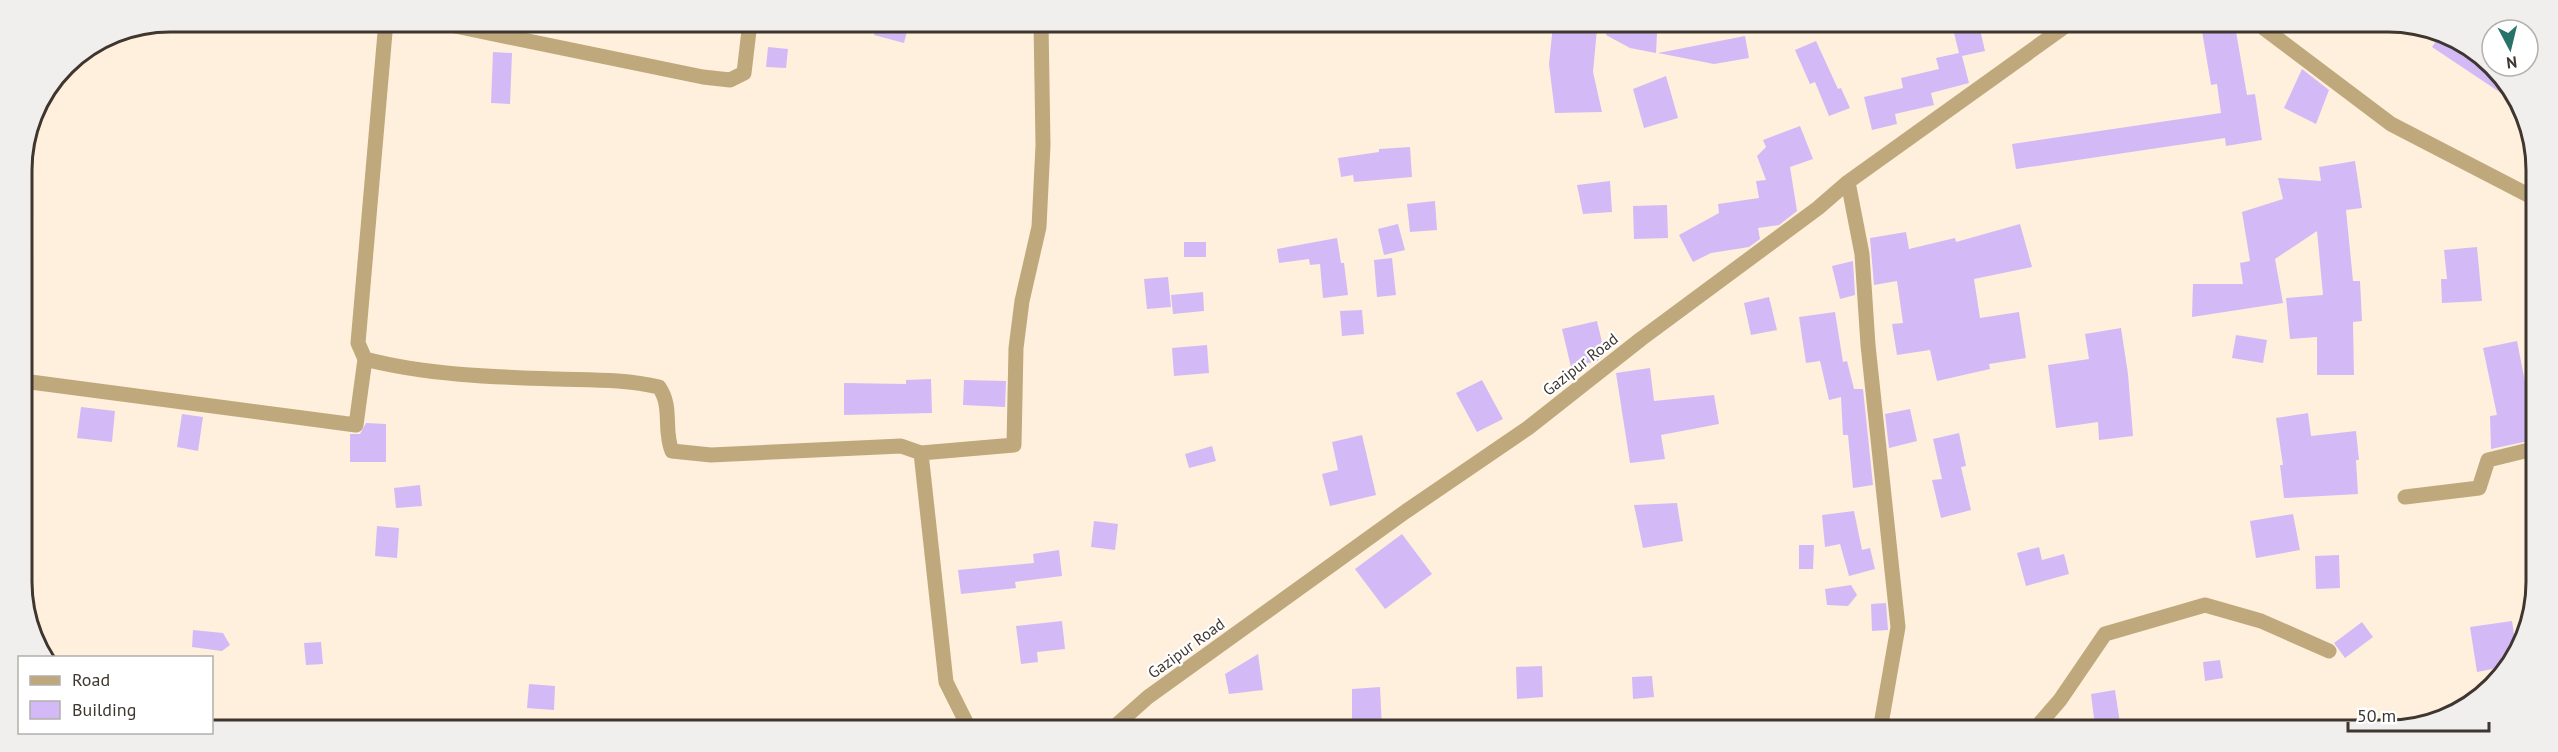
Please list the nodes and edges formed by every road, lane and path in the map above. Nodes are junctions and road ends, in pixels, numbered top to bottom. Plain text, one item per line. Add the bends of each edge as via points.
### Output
1 (385, 32) edge
2 (485, 32) edge
3 (749, 32) edge
4 (1041, 32) edge
5 (2057, 32) edge
6 (2269, 32) edge
7 (1848, 182) junction
8 (2526, 194) edge
9 (364, 359) junction
10 (32, 382) edge
11 (2526, 451) edge
12 (921, 453) junction
13 (2405, 497) dead end
14 (2329, 651) dead end
15 (965, 720) edge
16 (1122, 720) edge
17 (1882, 720) edge
18 (2043, 720) edge

1 - 9 street via 358,343
2 - 3 street via 730,80 744,73
4 - 12 street via 1043,145 1039,226 1016,348 1014,445
5 - 7 street, Gazipur Road
6 - 8 street via 2391,124
7 - 16 street, Gazipur Road via 1528,428 1405,512 1148,697
7 - 17 street via 1862,254 1898,627
9 - 10 street via 356,425
9 - 12 street via 401,369 638,382 659,387 668,407 667,440 672,451 711,455 901,446
11 - 13 street via 2488,460 2479,488
12 - 15 street via 946,682
14 - 18 street via 2261,621 2205,605 2105,634

